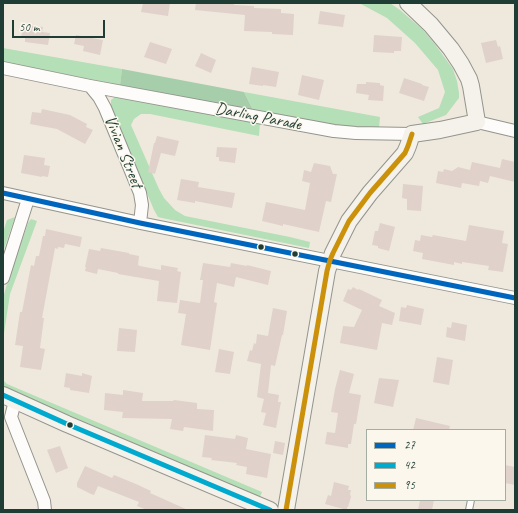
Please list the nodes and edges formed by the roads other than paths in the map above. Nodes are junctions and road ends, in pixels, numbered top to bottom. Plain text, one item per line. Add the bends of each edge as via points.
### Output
1 (408, 3) edge
2 (3, 68) edge
3 (90, 86) junction
4 (476, 122) junction
5 (515, 131) edge
6 (412, 134) junction
7 (3, 194) edge
8 (28, 199) junction
9 (140, 223) junction
10 (330, 260) junction
11 (3, 278) edge
12 (515, 298) edge
13 (9, 398) edge
14 (45, 510) edge
15 (270, 510) edge
16 (286, 510) edge

1 - 4 street via 431,25 462,64 471,86
2 - 3 street, Darling Parade
3 - 6 street, Darling Parade via 334,131
3 - 9 street, Vivian Street via 105,108 140,193
4 - 5 street, Darling Parade
4 - 6 street, Darling Parade
6 - 10 street via 405,153 349,221
7 - 8 street
8 - 9 street
8 - 11 street
9 - 10 street
10 - 12 street
10 - 16 street
13 - 14 street via 11,417 44,501
13 - 15 street

